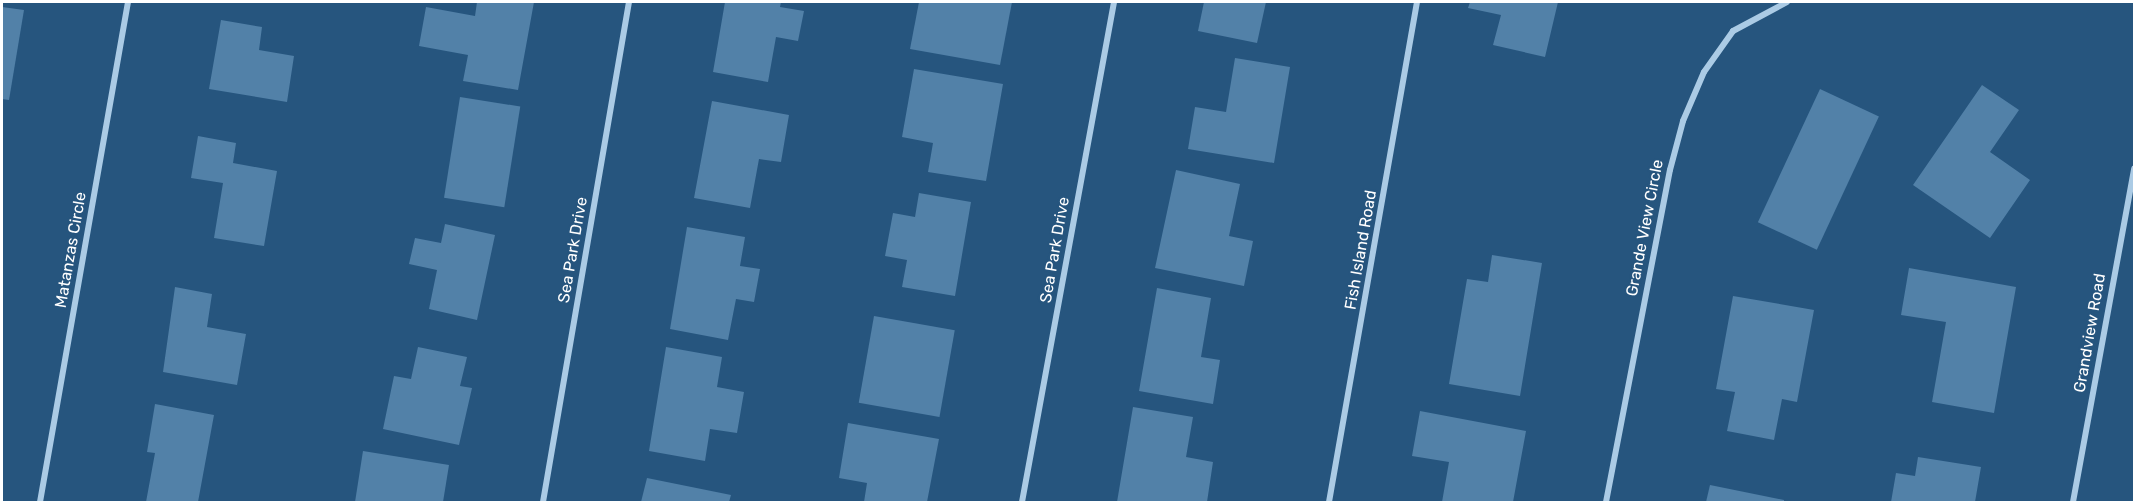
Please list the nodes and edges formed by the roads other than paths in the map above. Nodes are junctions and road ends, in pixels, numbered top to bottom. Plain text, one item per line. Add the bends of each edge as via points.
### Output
1 (128, 2) edge
2 (629, 2) edge
3 (1114, 2) edge
4 (1417, 2) edge
5 (1787, 2) edge
6 (2134, 169) edge
7 (40, 502) edge
8 (543, 502) edge
9 (1022, 502) edge
10 (1329, 502) edge
11 (1606, 502) edge
12 (2073, 502) edge

1 - 7 street, Matanzas Circle
2 - 8 street, Sea Park Drive
3 - 9 street, Sea Park Drive
4 - 10 street, Fish Island Road
5 - 11 street, Grande View Circle via 1733,31 1704,72 1683,121 1670,170
6 - 12 street, Grandview Road

